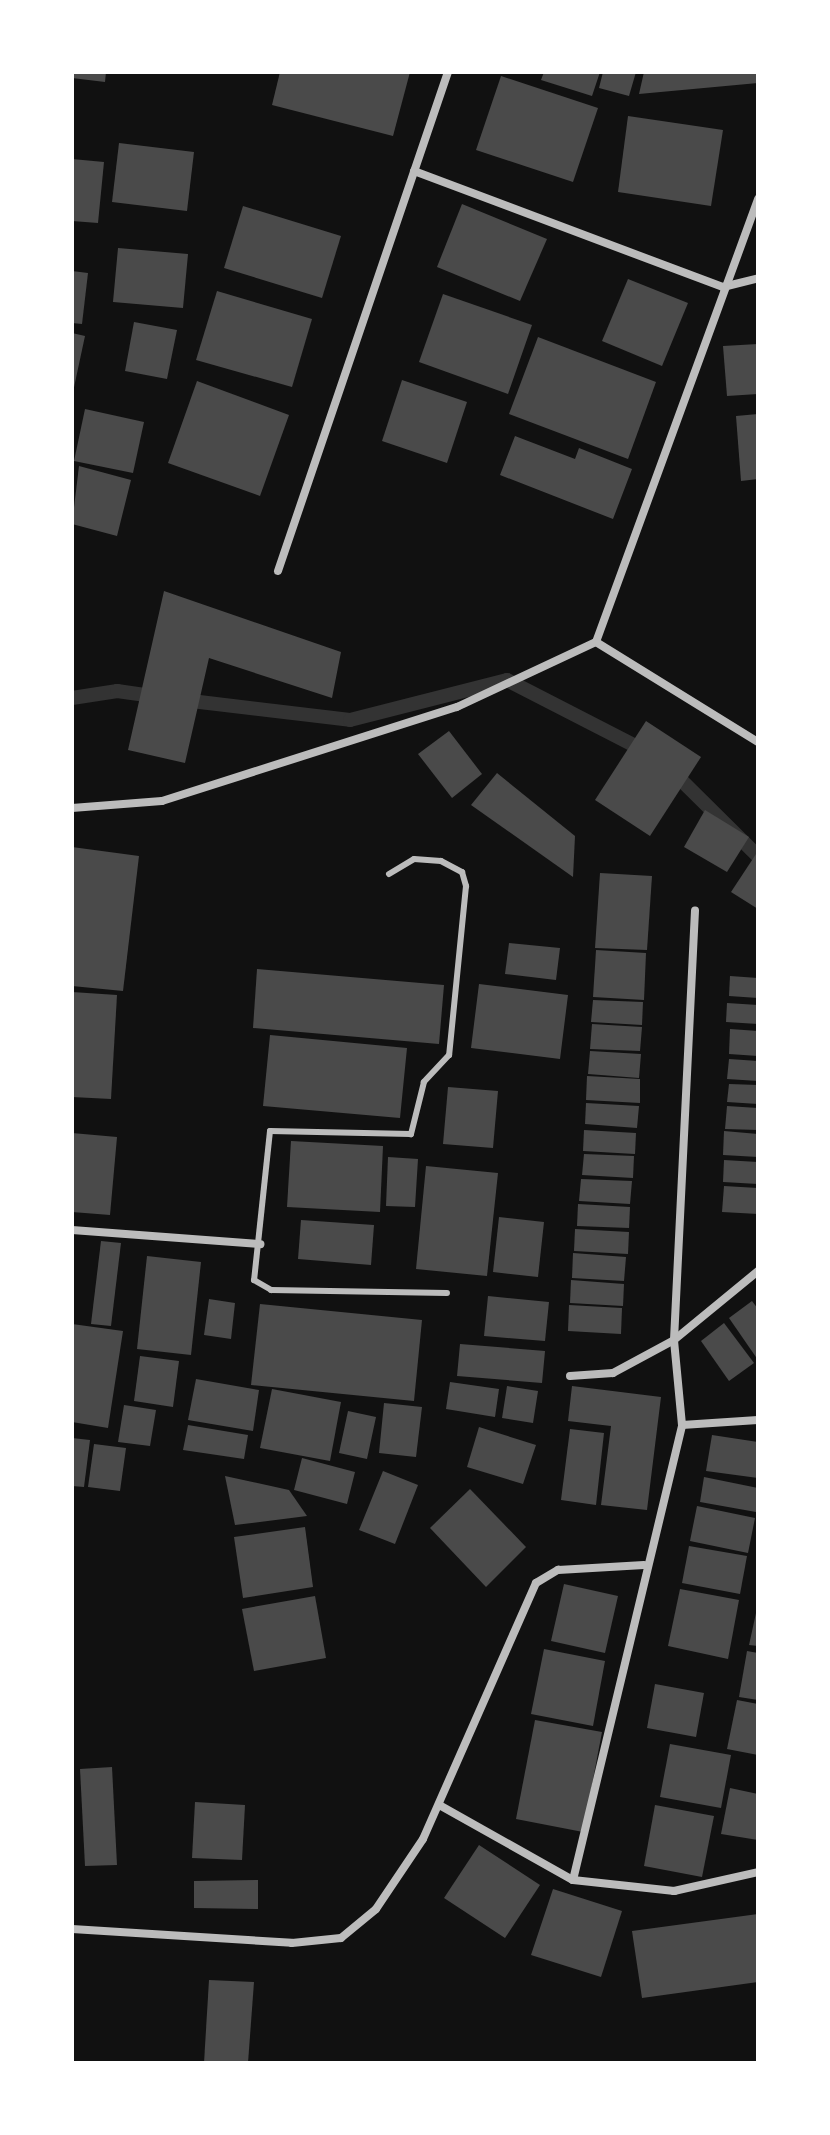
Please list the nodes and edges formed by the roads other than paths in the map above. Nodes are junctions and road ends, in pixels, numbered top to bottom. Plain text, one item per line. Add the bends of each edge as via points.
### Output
1 (448, 72) edge
2 (414, 171) junction
3 (758, 199) edge
4 (758, 278) edge
5 (723, 287) junction
6 (278, 571) dead end
7 (596, 642) junction
8 (758, 742) edge
9 (72, 808) edge
10 (389, 874) dead end
11 (695, 911) dead end
12 (72, 1230) edge
13 (260, 1244) junction
14 (758, 1271) edge
15 (447, 1293) dead end
16 (674, 1340) junction
17 (570, 1376) dead end
18 (758, 1420) edge
19 (682, 1425) junction
20 (644, 1565) junction
21 (441, 1806) junction
22 (758, 1872) edge
23 (573, 1880) junction
24 (72, 1929) edge

1 - 2 street
2 - 5 street
2 - 6 street
3 - 5 street
4 - 5 street
5 - 7 street
7 - 8 street
7 - 9 street via 457,707 162,801
10 - 13 lane via 414,859 462,872 466,886 449,1055 424,1082 411,1134 270,1131
11 - 16 street
12 - 13 street
13 - 15 lane via 254,1280 271,1290
14 - 16 street
16 - 17 street via 613,1373
16 - 19 street
18 - 19 street
19 - 20 street
20 - 21 street via 558,1570 536,1583
20 - 23 street
21 - 23 street
21 - 24 street via 376,1909 341,1938 292,1943
22 - 23 street via 674,1891

